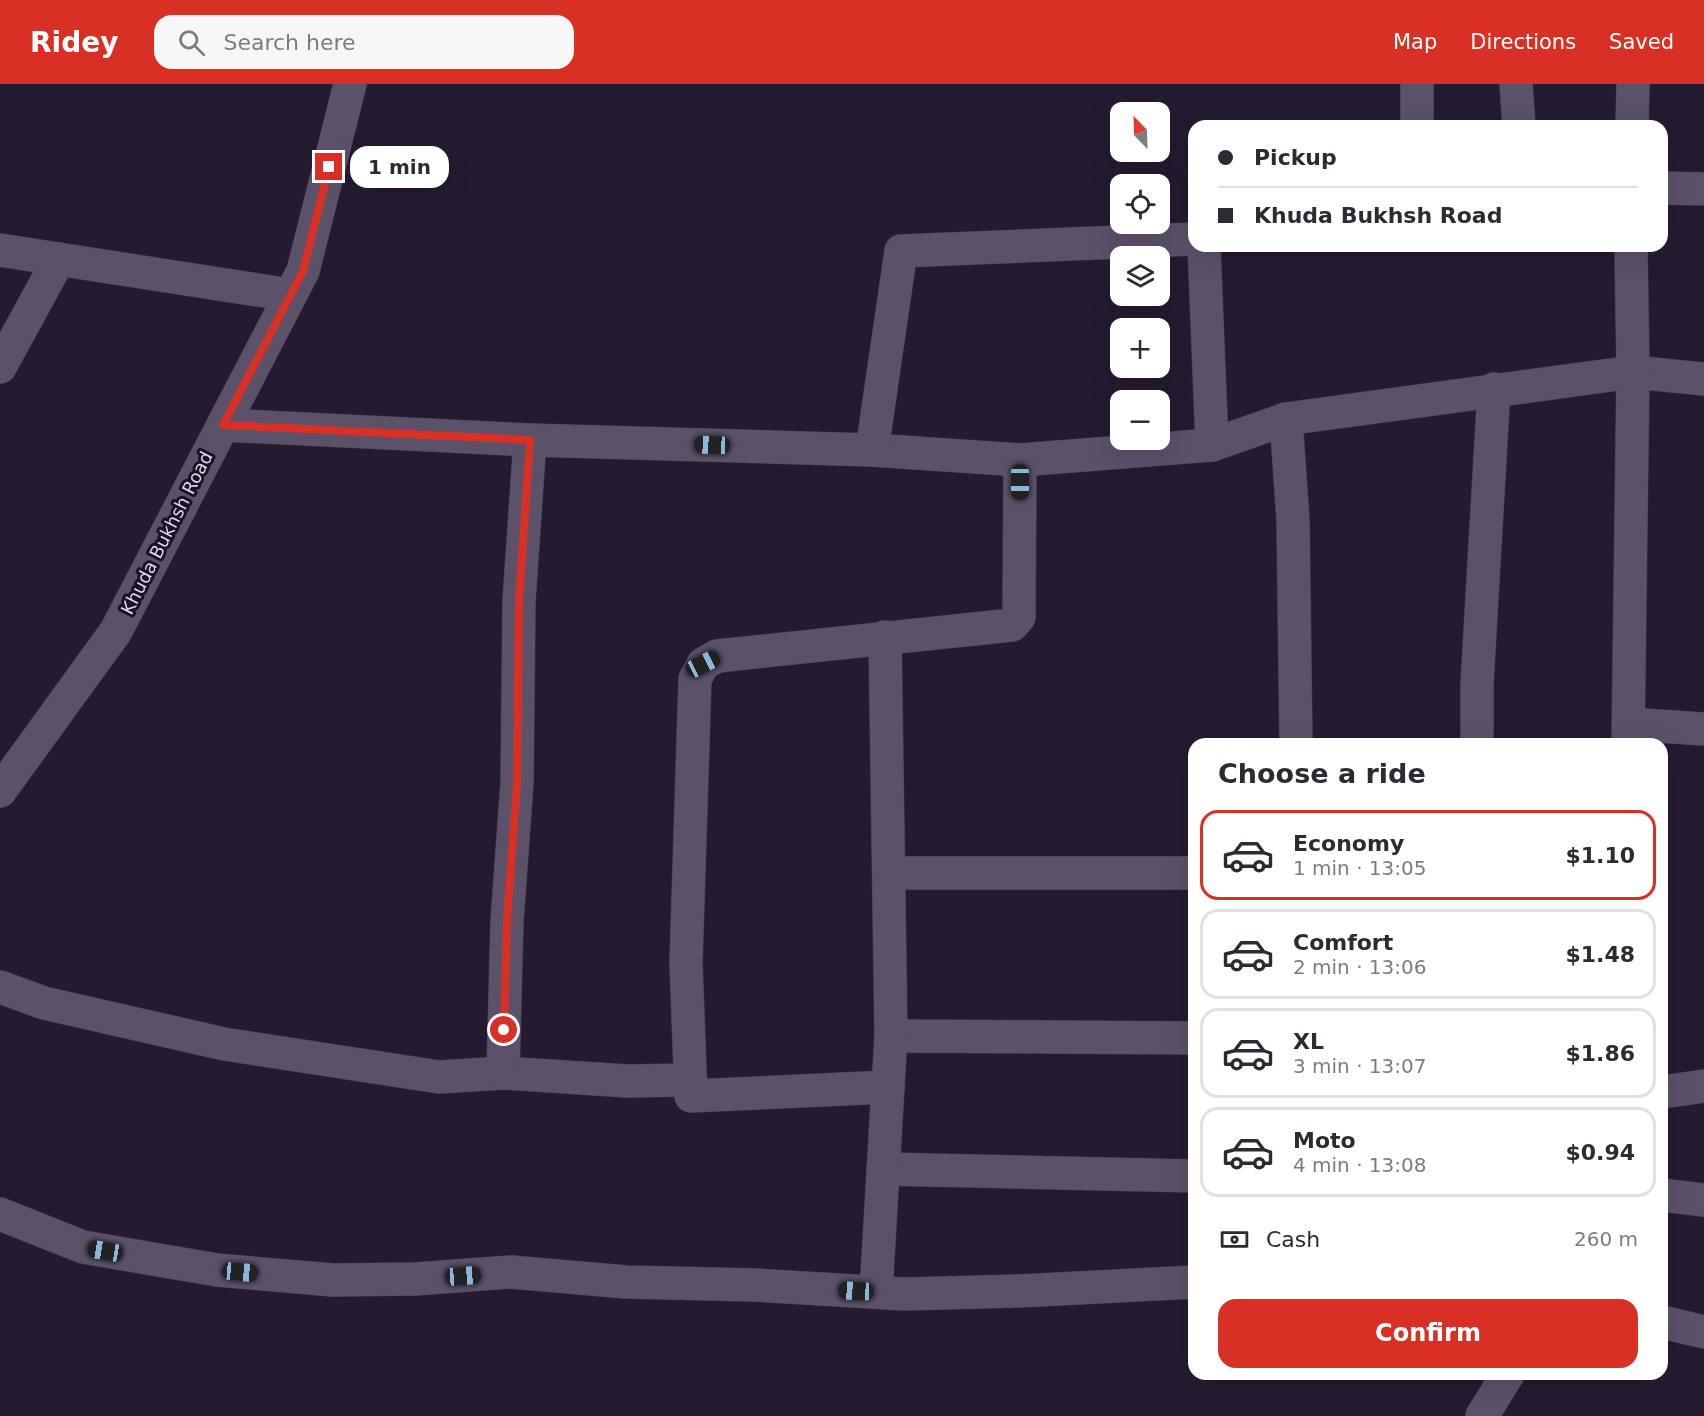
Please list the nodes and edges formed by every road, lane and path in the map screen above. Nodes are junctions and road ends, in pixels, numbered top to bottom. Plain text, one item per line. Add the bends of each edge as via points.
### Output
1 (350, 84) edge
2 (1418, 84) edge
3 (1516, 84) edge
4 (1633, 84) edge
5 (1418, 120) edge
6 (1519, 120) edge
7 (1632, 120) edge
8 (1668, 188) edge
9 (1704, 189) edge
10 (1188, 239) edge
11 (0, 250) edge
12 (1204, 252) edge
13 (1631, 252) edge
14 (59, 259) junction
15 (290, 296) junction
16 (0, 367) edge
17 (1633, 372) junction
18 (1704, 379) edge
19 (1494, 389) junction
20 (1286, 418) junction
21 (223, 425) junction
22 (530, 440) junction
23 (1212, 445) junction
24 (872, 450) junction
25 (1020, 460) junction
26 (885, 637) junction
27 (1704, 729) edge
28 (1629, 734) edge
29 (1296, 738) edge
30 (1477, 738) edge
31 (0, 791) edge
32 (889, 873) junction
33 (1188, 873) edge
34 (0, 987) edge
35 (891, 1036) junction
36 (1188, 1038) edge
37 (503, 1073) junction
38 (690, 1080) junction
39 (888, 1086) junction
40 (1704, 1086) edge
41 (1668, 1091) edge
42 (883, 1169) junction
43 (1188, 1176) edge
44 (1668, 1196) edge
45 (1704, 1200) edge
46 (0, 1214) edge
47 (1188, 1282) edge
48 (876, 1292) junction
49 (1668, 1323) edge
50 (1704, 1332) edge
51 (1504, 1380) edge
52 (1482, 1416) edge

1 - 15 street, Khuda Bukhsh Road via 303,271
2 - 5 street
3 - 6 street
4 - 7 street
8 - 9 street
10 - 24 street via 901,251
11 - 14 street
12 - 23 street
13 - 17 street
14 - 15 street
14 - 16 street
15 - 21 street, Khuda Bukhsh Road
17 - 18 street
17 - 19 street
17 - 28 street
19 - 20 street
19 - 30 street
20 - 23 street
20 - 29 street via 1293,520
21 - 22 street
21 - 31 street, Khuda Bukhsh Road via 116,631
22 - 24 street
22 - 37 street via 519,602 517,783 507,921
23 - 25 street
24 - 25 street
25 - 26 street via 1019,617 1012,625 999,627
26 - 32 street
26 - 38 street via 717,657 703,664 696,679 686,963
27 - 28 street
32 - 33 street
32 - 35 street
34 - 37 street via 44,1003 224,1044 439,1077
35 - 36 street
35 - 39 street
37 - 38 street via 627,1081
38 - 39 street via 691,1096
39 - 42 street
40 - 41 street
42 - 43 street
42 - 48 street
44 - 45 street
46 - 48 street via 82,1247 240,1272 333,1280 511,1272 626,1282
47 - 48 street via 1019,1291
49 - 50 street
51 - 52 street

